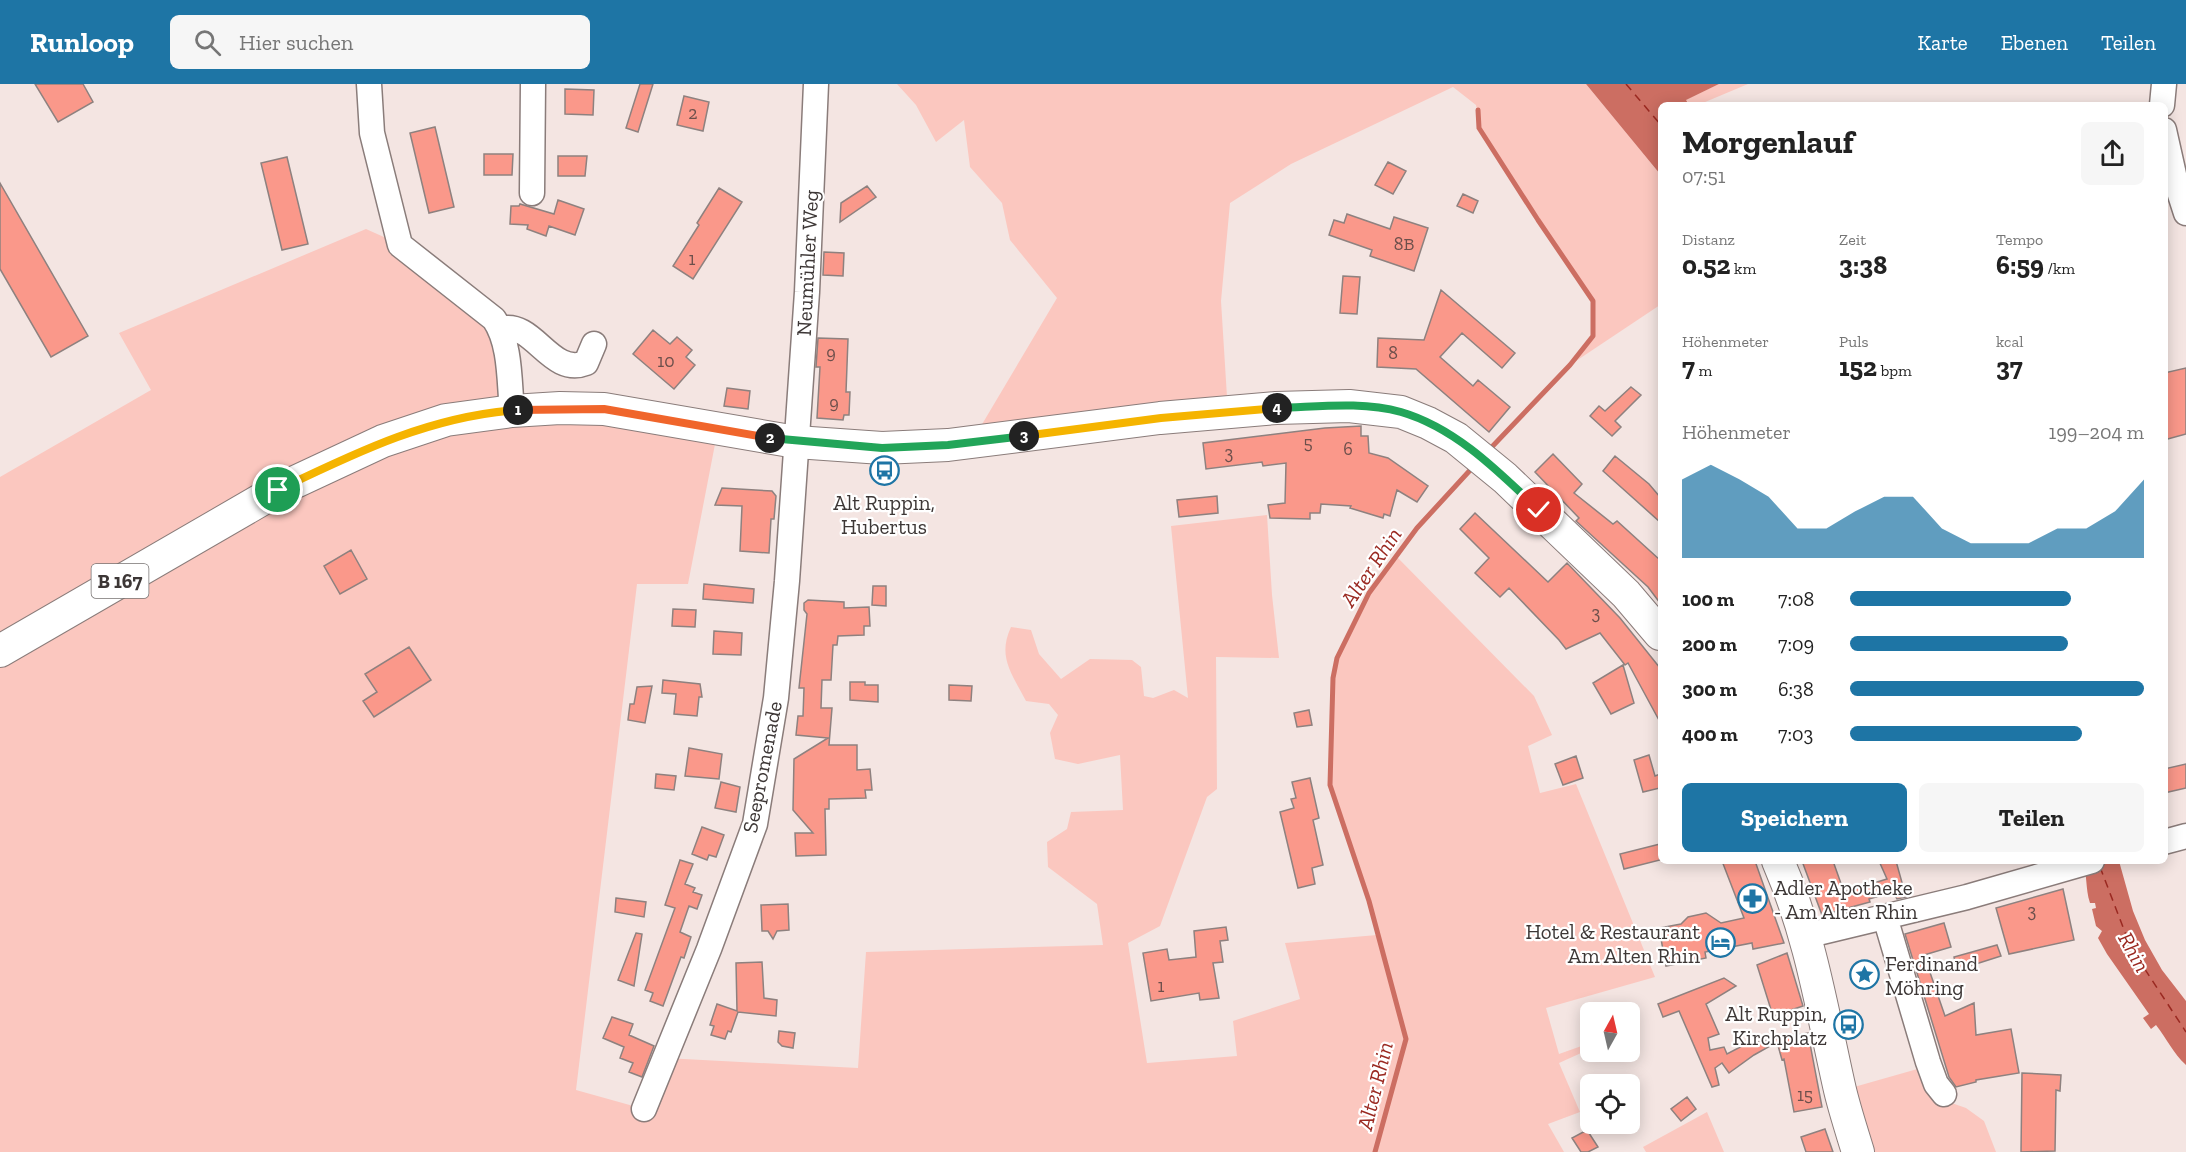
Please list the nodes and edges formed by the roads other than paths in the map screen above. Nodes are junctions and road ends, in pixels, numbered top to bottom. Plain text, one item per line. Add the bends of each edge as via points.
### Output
1 (369, 84) edge
2 (533, 84) edge
3 (816, 84) edge
4 (2163, 84) edge
5 (2162, 102) edge
6 (2168, 148) edge
7 (532, 193) dead end
8 (2186, 213) edge
9 (501, 329) junction
10 (594, 344) dead end
11 (512, 411) junction
12 (796, 442) junction
13 (1658, 632) edge
14 (0, 651) edge
15 (2186, 836) edge
16 (2168, 841) edge
17 (1779, 864) edge
18 (2082, 864) edge
19 (1885, 916) junction
20 (1805, 936) junction
21 (1944, 1094) dead end
22 (644, 1109) dead end
23 (1858, 1152) edge

1 - 9 street via 372,133 400,245 494,319
2 - 7 street
3 - 12 street, Neumühler Weg
4 - 5 street
6 - 8 street
9 - 10 street via 522,331 567,365 586,363
9 - 11 street
11 - 12 main road, B 167 via 604,409
11 - 14 main road, B 167 via 446,420 410,431 320,470 239,512
12 - 13 main road, B 167 via 882,448 948,445 1276,408 1349,406 1401,412 1470,448 1626,594
12 - 22 street, Seepromenade via 776,698 755,824
15 - 16 street
17 - 20 main road
18 - 19 street
19 - 20 street
19 - 21 street via 1928,1062
20 - 23 main road

